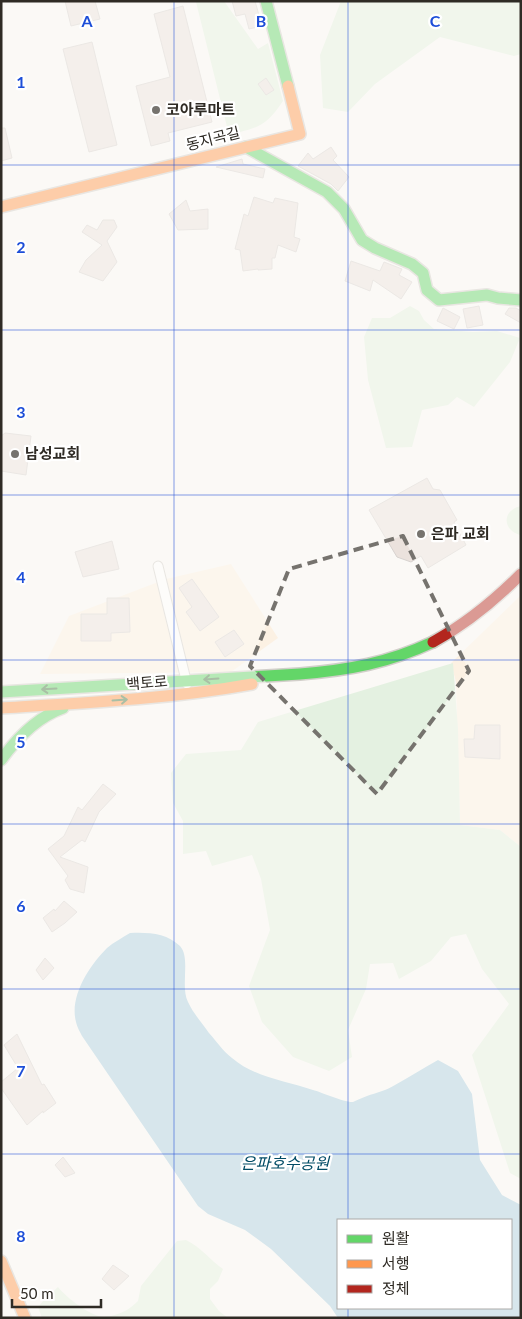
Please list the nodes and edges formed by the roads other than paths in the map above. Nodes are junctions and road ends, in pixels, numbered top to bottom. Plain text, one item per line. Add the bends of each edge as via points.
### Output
1 (266, 1) edge
2 (246, 146) junction
3 (1, 207) edge
4 (521, 300) edge
5 (158, 566) dead end
6 (521, 574) edge
7 (294, 674) junction
8 (187, 680) junction
9 (1, 692) edge
10 (188, 694) junction
11 (85, 703) junction
12 (1, 708) edge
13 (1, 760) edge
14 (1, 1261) edge
15 (25, 1318) edge

1 - 2 street, 동지곡길 via 300,134
2 - 3 street, 동지곡길
2 - 4 street via 327,192 344,209 362,240 412,264 422,273 427,290 440,300 487,295
5 - 8 street
6 - 7 street, 백토로 via 481,612 414,651 375,663
7 -> 8 street, 백토로
7 - 10 street, 백토로
8 -> 9 street, 백토로
8 - 10 street
11 -> 10 street, 백토로
11 - 12 street, 백토로
11 - 13 street via 46,715
14 - 15 street

